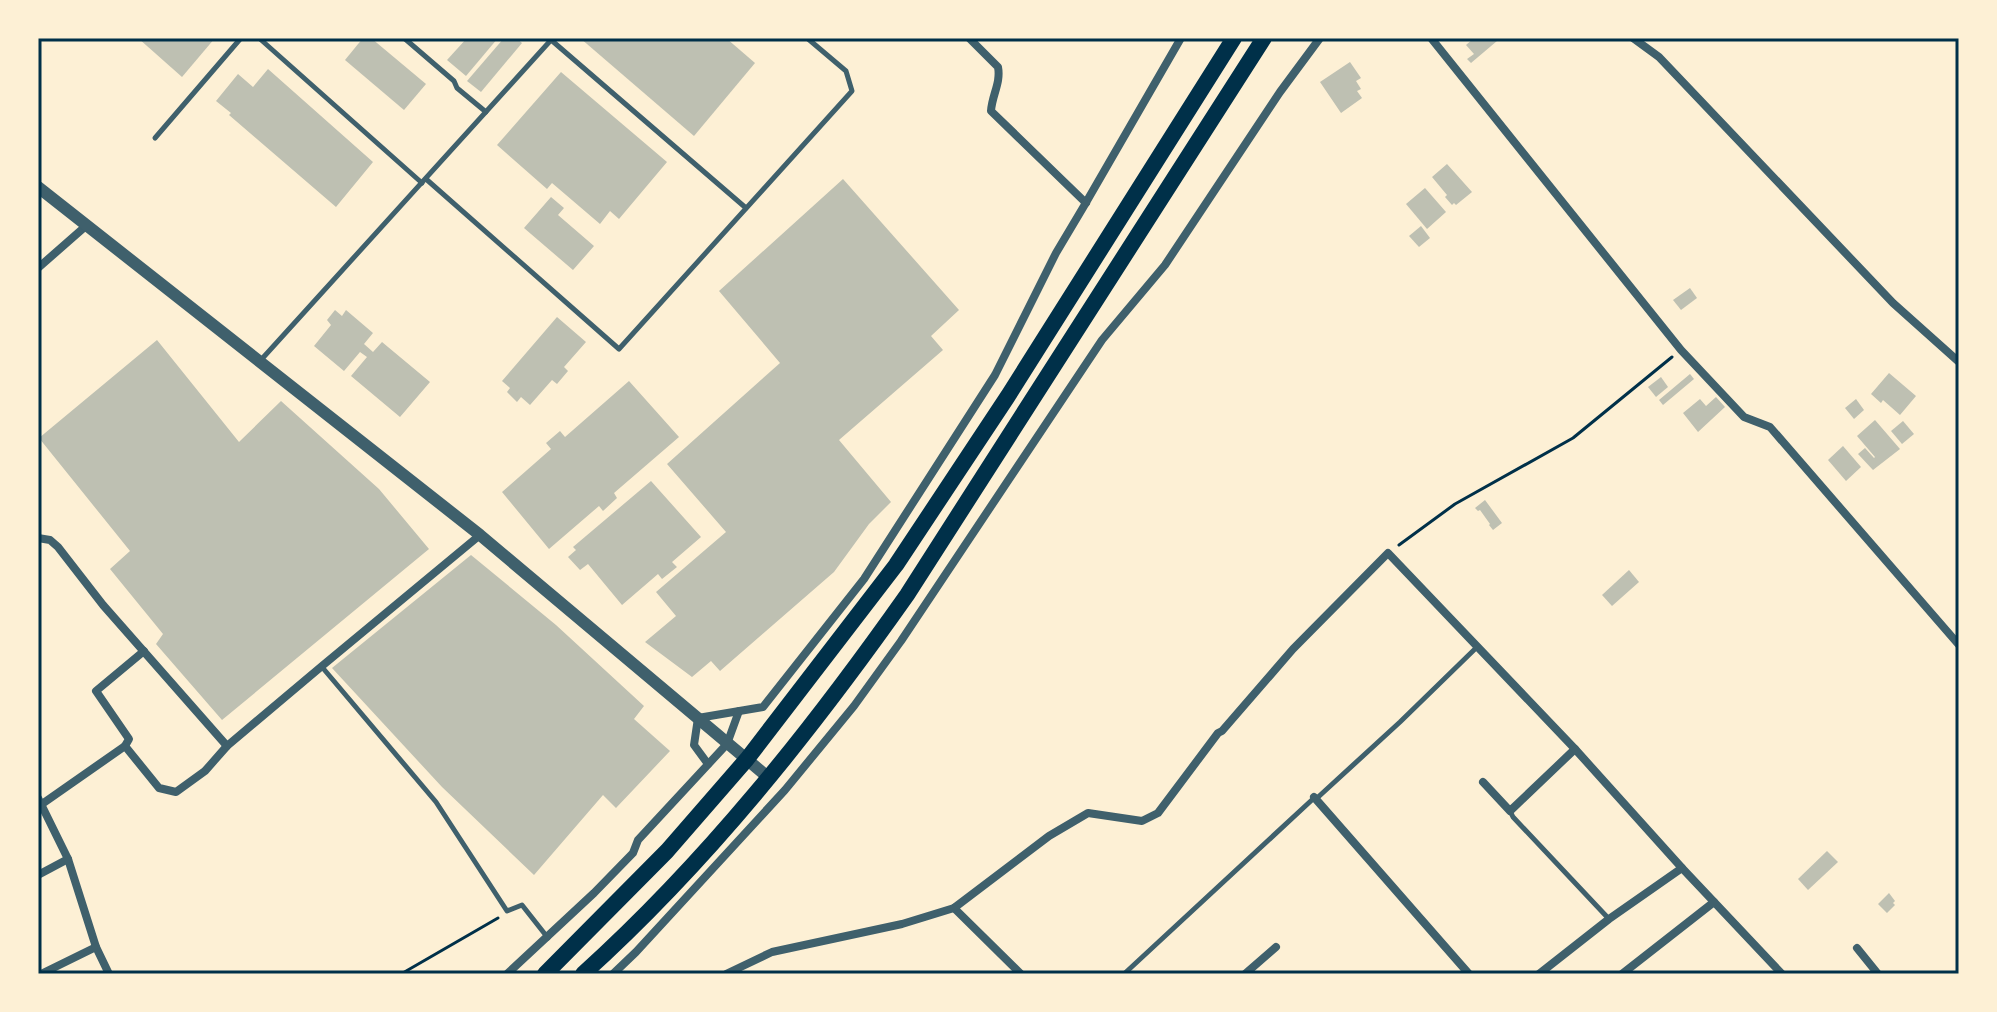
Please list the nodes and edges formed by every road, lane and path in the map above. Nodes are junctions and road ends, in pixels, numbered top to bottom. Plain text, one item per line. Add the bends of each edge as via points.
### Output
1 (241, 38) edge
2 (259, 38) edge
3 (404, 38) edge
4 (807, 38) edge
5 (969, 38) edge
6 (1181, 38) edge
7 (1234, 38) edge
8 (1264, 38) edge
9 (1320, 38) edge
10 (1431, 38) edge
11 (1633, 38) edge
12 (550, 39) edge
13 (486, 112) junction
14 (155, 138) dead end
15 (424, 181) junction
16 (38, 187) edge
17 (1086, 203) junction
18 (746, 208) junction
19 (87, 225) junction
20 (38, 268) edge
21 (1681, 350) junction
22 (259, 361) junction
23 (1959, 362) edge
24 (480, 535) junction
25 (38, 538) edge
26 (1388, 553) junction
27 (1959, 645) edge
28 (1477, 647) junction
29 (144, 651) junction
30 (322, 666) junction
31 (739, 711) junction
32 (698, 718) junction
33 (727, 744) junction
34 (125, 746) junction
35 (227, 746) junction
36 (1575, 749) junction
37 (747, 759) junction
38 (708, 764) junction
39 (769, 778) junction
40 (1483, 782) dead end
41 (1315, 798) junction
42 (40, 801) edge
43 (1510, 811) junction
44 (633, 853) junction
45 (68, 859) junction
46 (1682, 868) junction
47 (649, 869) junction
48 (38, 875) edge
49 (1714, 902) junction
50 (954, 908) junction
51 (507, 911) junction
52 (1609, 919) junction
53 (548, 938) junction
54 (96, 947) junction
55 (1276, 947) dead end
56 (1857, 948) dead end
57 (1779, 971) edge
58 (41, 974) edge
59 (109, 974) edge
60 (401, 974) edge
61 (507, 974) edge
62 (545, 974) edge
63 (583, 974) edge
64 (613, 974) edge
65 (726, 974) edge
66 (1021, 974) edge
67 (1124, 974) edge
68 (1245, 974) edge
69 (1469, 974) edge
70 (1539, 974) edge
71 (1622, 974) edge
72 (1767, 974) edge
73 (1878, 974) edge

1 - 14 lane
2 - 15 lane
3 - 13 lane
4 - 18 lane via 846,71 852,91
5 - 17 street via 998,67 991,111
6 - 17 street
7 - 37 highway via 896,565
8 - 39 highway via 907,595
9 - 64 street via 1165,265 1102,340 854,706 785,790
10 - 21 street
11 - 23 street via 1659,57 1893,303
12 - 13 lane
12 - 18 lane
13 - 15 lane
15 - 18 lane via 619,349
15 - 22 lane
16 - 19 street
17 - 31 street via 995,375 864,579 763,707
19 - 20 street
19 - 22 street
21 - 26 path via 1573,438 1455,504
21 - 27 street via 1744,417 1770,427
22 - 24 street
24 - 30 street
24 - 32 street
25 - 29 street via 58,547
26 - 28 street
26 - 50 street via 1218,733 1158,813 1142,821 1088,813
28 - 36 street
28 - 41 lane
29 - 34 street via 96,691 129,739
29 - 35 street
30 - 35 street
30 - 51 lane via 436,802
31 - 32 street
31 - 33 street
32 - 33 street
32 - 38 street via 694,745
33 - 37 street
33 - 38 street
34 - 35 street via 159,788 176,792
34 - 42 street
36 - 43 street
36 - 46 street
37 - 39 street
37 - 47 highway
38 - 44 street via 638,840
39 - 63 highway via 697,862
40 - 43 street
41 - 67 lane
41 - 69 street
42 - 45 street
43 - 52 lane
44 - 47 street
44 - 53 street
45 - 48 street
45 - 54 street
46 - 49 street
46 - 52 street
47 - 62 highway
49 - 57 street
49 - 71 street
50 - 65 street via 772,952
50 - 66 street
51 - 53 lane via 522,905
51 - 60 path
52 - 70 street
53 - 61 street
54 - 58 street
54 - 59 street
55 - 68 street
56 - 73 street
57 - 72 street

